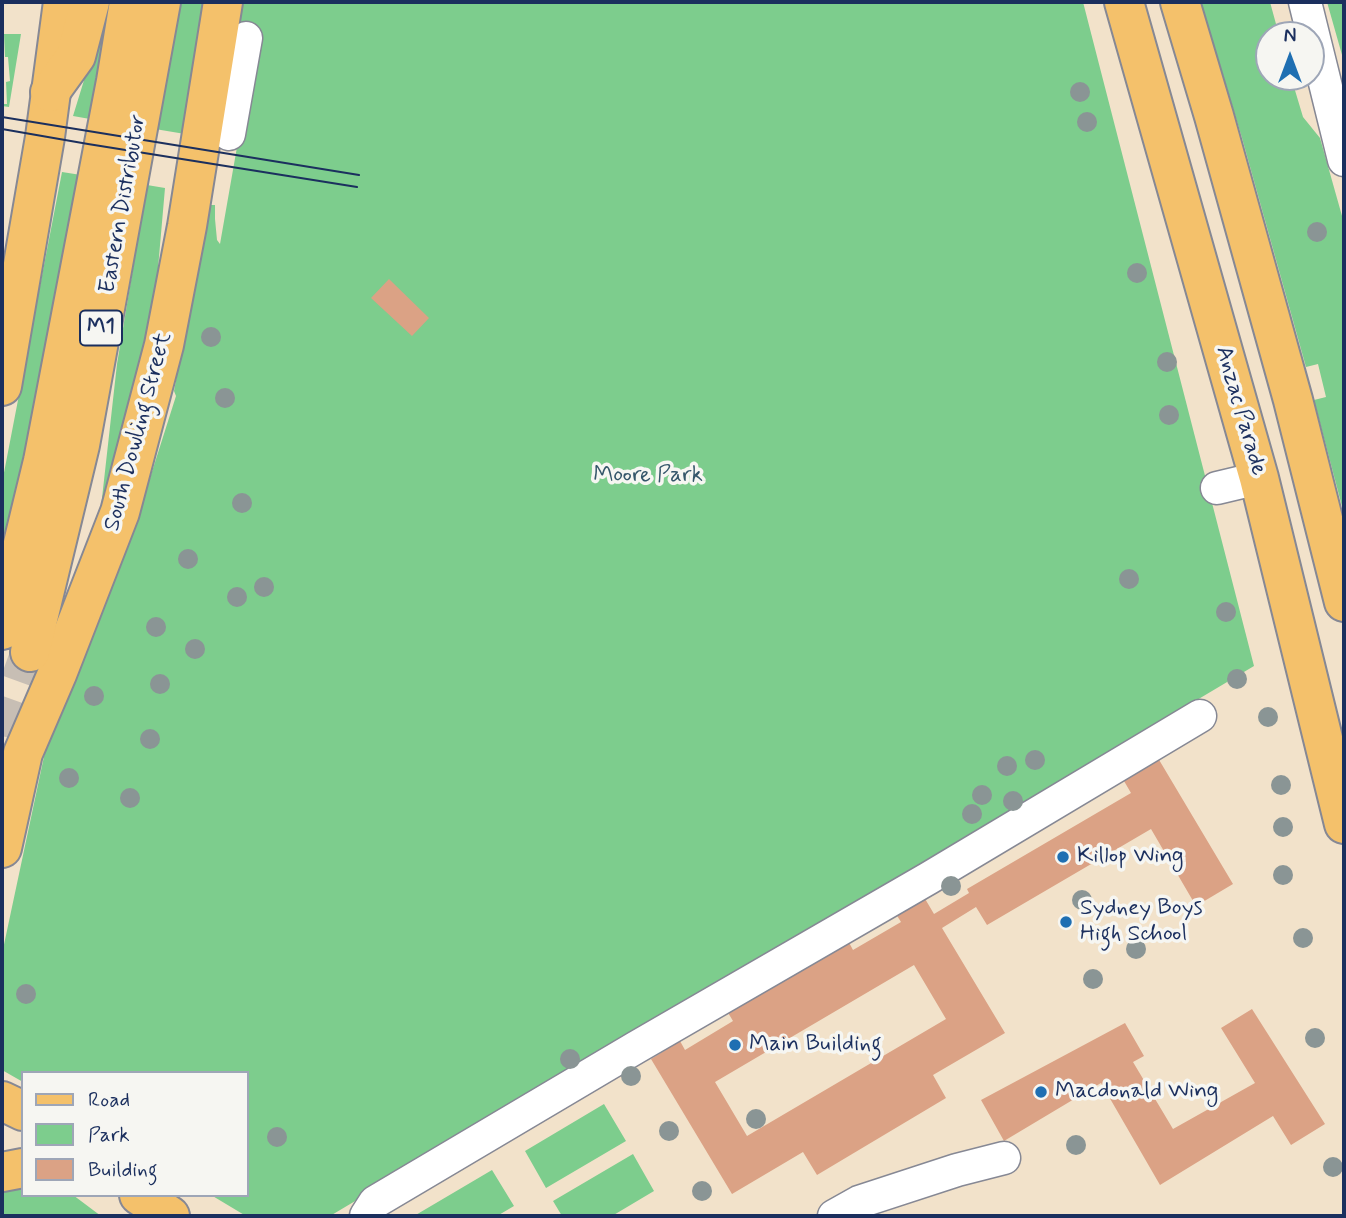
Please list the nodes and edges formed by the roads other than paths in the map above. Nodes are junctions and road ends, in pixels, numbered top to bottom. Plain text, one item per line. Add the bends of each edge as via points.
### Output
1 (63, 2) edge
2 (90, 2) edge
3 (130, 2) edge
4 (161, 2) edge
5 (223, 2) edge
6 (1124, 2) edge
7 (1180, 2) edge
8 (1305, 2) edge
9 (246, 38) dead end
10 (223, 88) junction
11 (50, 92) junction
12 (229, 134) dead end
13 (1344, 160) edge
14 (2, 386) edge
15 (1259, 478) junction
16 (1217, 488) dead end
17 (1344, 602) edge
18 (16, 641) edge
19 (1200, 716) dead end
20 (1344, 824) edge
21 (2, 848) edge
22 (2, 1101) edge
23 (21, 1110) edge
24 (1004, 1158) dead end
25 (21, 1168) edge
26 (2, 1172) edge
27 (142, 1197) edge
28 (170, 1216) edge
29 (366, 1216) edge
30 (834, 1216) edge

1 - 11 main road
2 - 11 main road via 76,56
3 - 18 main road, Eastern Distributor / M1 via 43,461
4 - 18 main road, Eastern Distributor / M1 via 80,445
5 - 10 main road, South Dowling Street
6 - 15 main road, Anzac Parade
7 - 17 main road via 1290,387
8 - 13 lane
9 - 10 lane
10 - 12 lane
10 - 21 main road, South Dowling Street via 120,512 23,753
11 - 14 main road
15 - 16 lane
15 - 20 main road, Anzac Parade
19 - 29 lane via 375,1202
22 - 23 main road
24 - 30 lane via 859,1202
25 - 26 main road
27 - 28 main road

